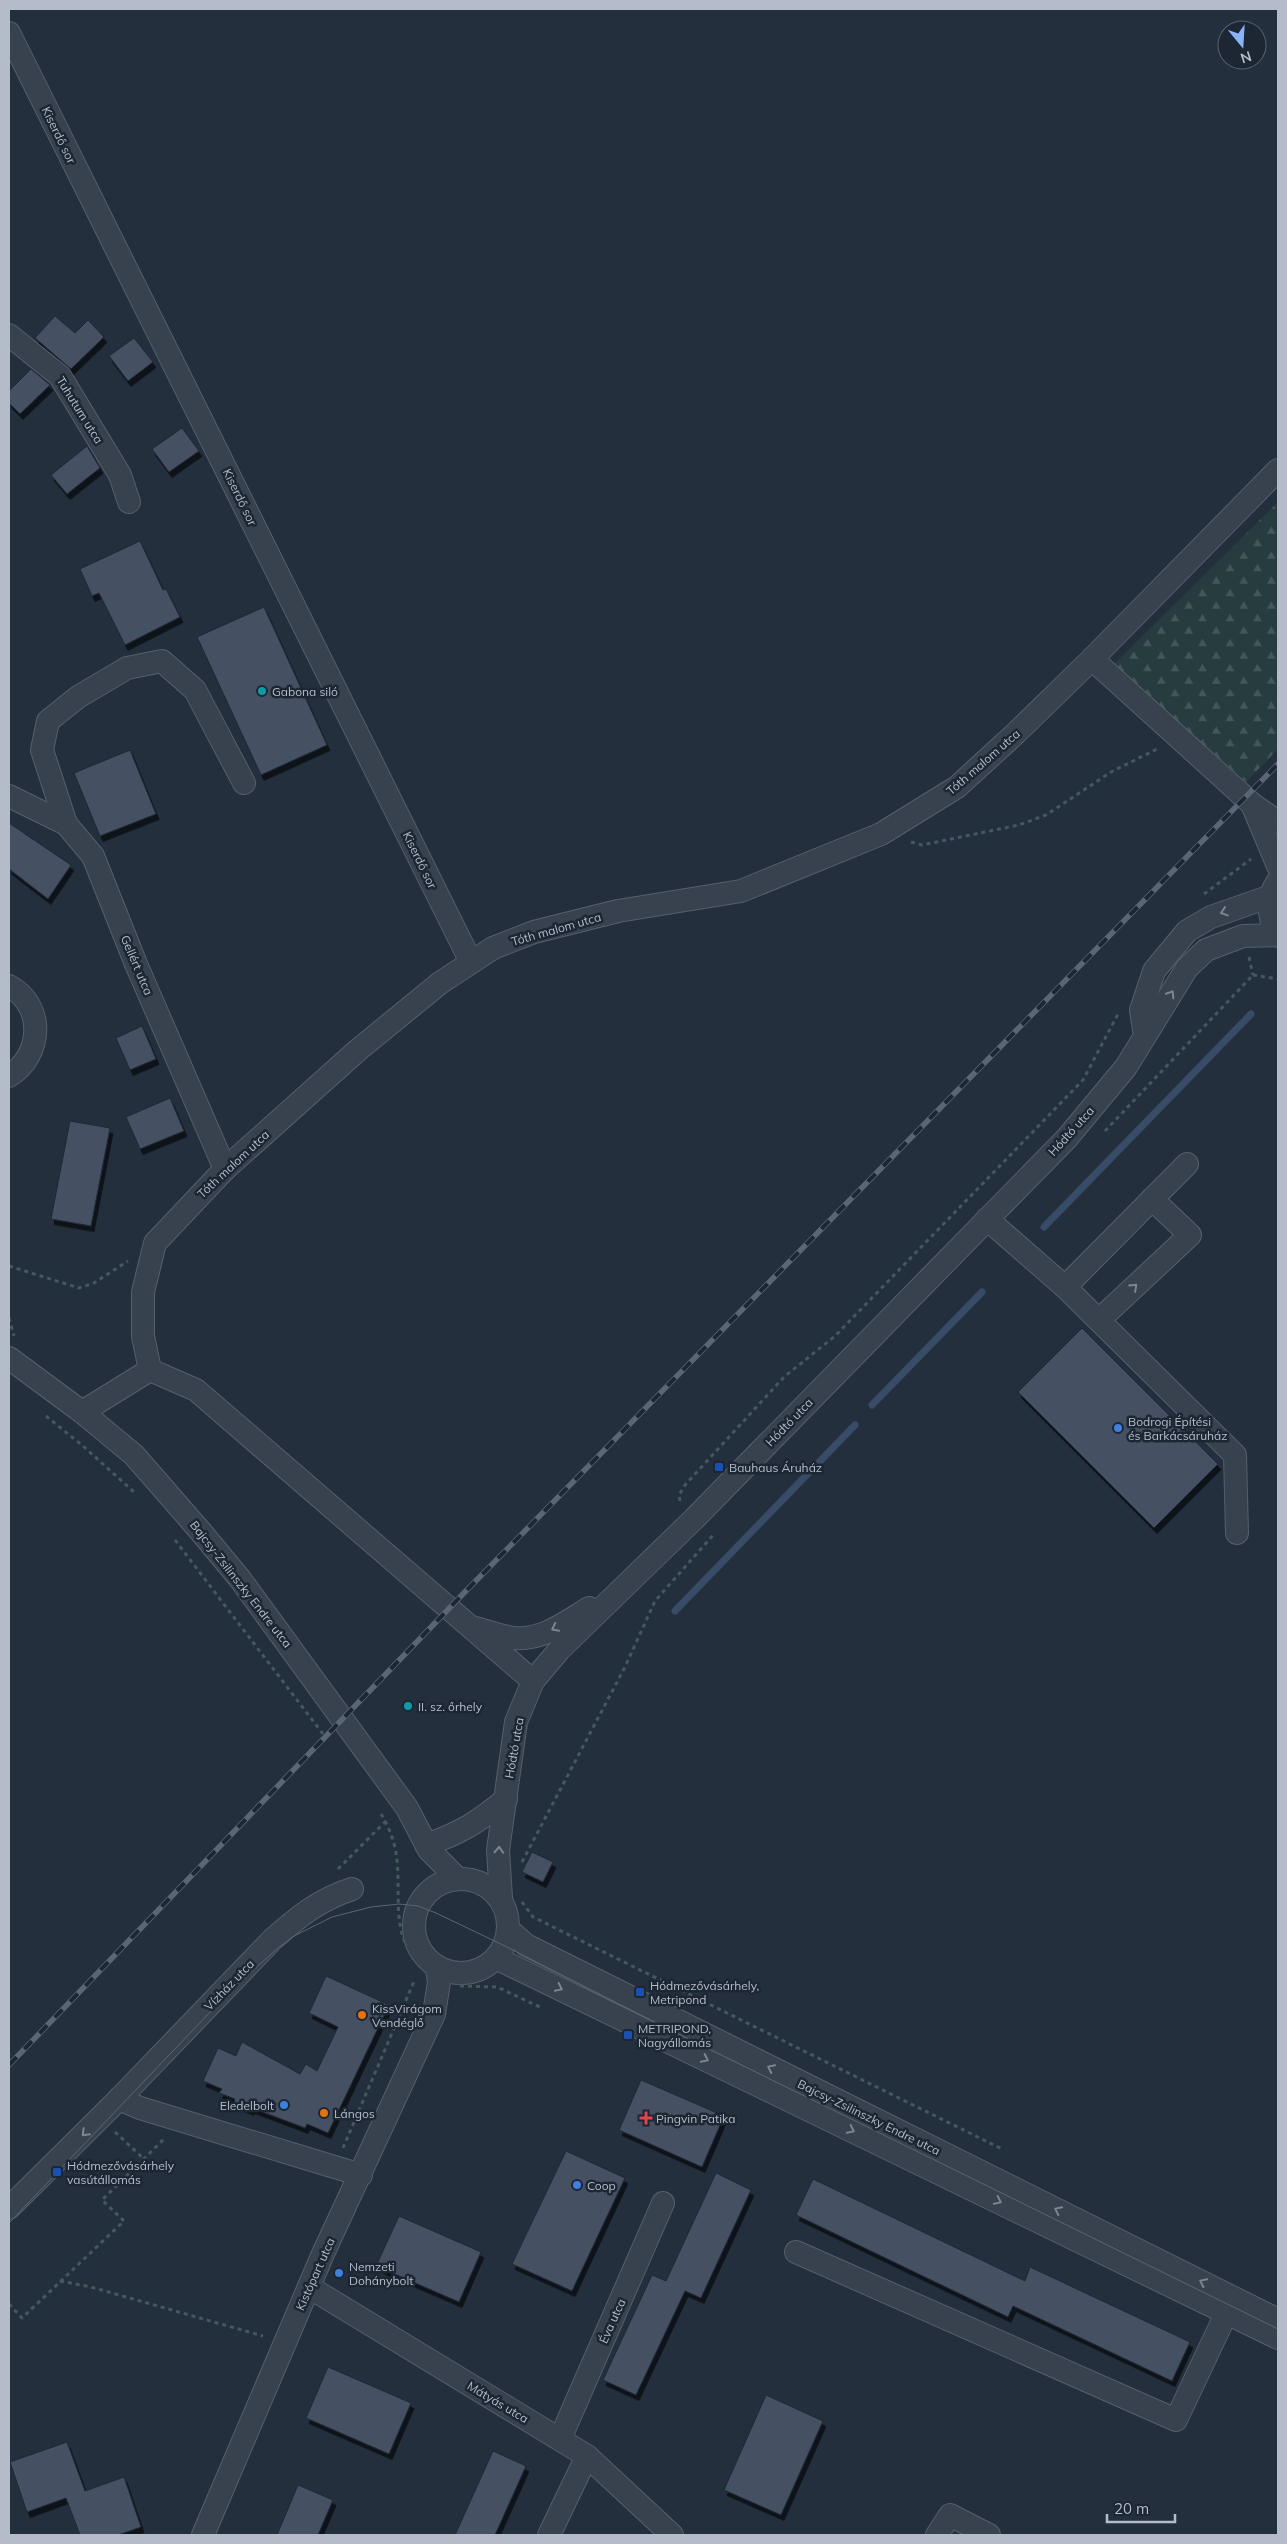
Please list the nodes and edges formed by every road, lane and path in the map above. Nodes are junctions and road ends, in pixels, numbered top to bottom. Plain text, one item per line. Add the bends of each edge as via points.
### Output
1 (12, 48) edge
2 (9, 334) edge
3 (1278, 470) edge
4 (129, 502) dead end
5 (1092, 659) junction
6 (1179, 738) junction
7 (244, 783) dead end
8 (9, 796) edge
9 (1252, 804) junction
10 (1278, 822) edge
11 (66, 824) junction
12 (881, 834) junction
13 (1278, 866) edge
14 (1229, 877) dead end
15 (1274, 889) edge
16 (1198, 899) dead end
17 (1278, 935) edge
18 (471, 962) junction
19 (1253, 975) dead end
20 (1278, 979) edge
21 (9, 986) edge
22 (1122, 1006) dead end
23 (1145, 1035) junction
24 (9, 1076) edge
25 (1187, 1164) dead end
26 (225, 1169) junction
27 (1152, 1199) junction
28 (987, 1219) junction
29 (156, 1243) junction
30 (9, 1266) edge
31 (1065, 1287) junction
32 (1099, 1320) junction
33 (9, 1358) edge
34 (150, 1370) junction
35 (39, 1410) dead end
36 (82, 1412) junction
37 (137, 1495) dead end
38 (694, 1518) junction
39 (1237, 1532) dead end
40 (174, 1538) dead end
41 (626, 1584) junction
42 (474, 1628) junction
43 (533, 1681) junction
44 (331, 1746) dead end
45 (506, 1799) junction
46 (376, 1807) dead end
47 (427, 1847) junction
48 (519, 1867) dead end
49 (457, 1878) junction
50 (398, 1882) dead end
51 (352, 1890) dead end
52 (427, 1892) junction
53 (511, 1899) junction
54 (509, 1930) junction
55 (496, 1958) junction
56 (427, 1970) junction
57 (471, 1973) junction
58 (434, 2014) junction
59 (119, 2099) junction
60 (183, 2121) junction
61 (1002, 2149) dead end
62 (335, 2167) junction
63 (361, 2175) junction
64 (664, 2203) dead end
65 (9, 2208) edge
66 (796, 2252) dead end
67 (60, 2281) junction
68 (309, 2287) junction
69 (9, 2304) edge
70 (1230, 2305) junction
71 (1278, 2320) edge
72 (1278, 2338) edge
73 (286, 2342) junction
74 (560, 2439) junction
75 (588, 2456) junction
76 (203, 2535) edge
77 (549, 2535) edge
78 (672, 2535) edge
79 (937, 2535) edge
80 (989, 2535) edge

1 - 18 street, Kiserdő sor
2 - 4 street, Tuhutum utca via 60,376 120,475
3 - 5 street, Tóth malom utca
5 - 6 street
5 - 12 street, Tóth malom utca via 957,788
6 - 9 street
6 - 12 path via 1111,772 1046,815 1019,825 922,845
7 - 11 street via 195,690 162,661 127,668 78,697 48,721 42,750
8 - 11 street, Gellért utca
9 - 10 street
9 - 13 street
11 - 26 street, Gellért utca via 93,856
12 - 18 street, Tóth malom utca via 741,891 618,911 534,932 493,948
14 - 16 path
15 - 17 street via 1269,910
15 -> 23 street via 1211,916 1186,931 1154,971 1141,1010
23 -> 17 street, Hódtó utca via 1187,968 1206,950 1243,936
18 - 26 street, Tóth malom utca via 358,1050
19 - 20 path
21 - 24 street via 31,1009 36,1028 30,1056 19,1070
22 - 38 path via 1083,1080 835,1336 784,1377 685,1485 679,1496 680,1503
23 - 28 street, Hódtó utca via 1126,1067 1067,1138
25 - 27 street
26 - 29 street, Tóth malom utca
27 - 31 street
32 -> 27 street via 1190,1235
28 - 31 street
28 - 38 street, Hódtó utca
29 - 30 path via 94,1283 79,1288
29 - 34 street, Tóth malom utca via 143,1292 143,1336
31 - 32 street
32 - 39 street via 1235,1455
33 - 36 street, Bajcsy-Zsilinszky Endre utca
34 - 36 street
34 - 42 street via 196,1390
35 - 37 path
36 - 47 street, Bajcsy-Zsilinszky Endre utca via 134,1454 240,1579 407,1808
38 - 41 street, Hódtó utca
38 - 48 path via 713,1535 655,1600 625,1667
40 - 44 path
41 -> 42 street via 543,1634 513,1638
41 - 43 street, Hódtó utca via 560,1649
42 - 43 street
43 - 45 street, Hódtó utca via 516,1722
45 - 47 street via 456,1835
53 -> 45 street, Hódtó utca via 498,1850
46 - 50 path via 386,1821 396,1852
47 - 49 street, Bajcsy-Zsilinszky Endre utca
47 - 52 street, Bajcsy-Zsilinszky Endre utca
49 - 52 street via 441,1882
49 - 53 street via 474,1880
51 - 59 street, Vízház utca via 327,1897 297,1917
52 - 56 street via 414,1920 414,1935
53 - 54 street
53 - 61 path via 533,1917
54 - 55 street via 505,1946
70 -> 54 street, Bajcsy-Zsilinszky Endre utca via 543,1954
55 - 57 street via 485,1968
55 -> 70 street, Bajcsy-Zsilinszky Endre utca
56 - 57 street
56 - 58 street, Kistópart utca via 439,1982
56 - 62 path
57 - 58 street, Kistópart utca
58 - 63 street, Kistópart utca
59 - 60 street
59 -> 65 street, Vízház utca
60 - 62 street
60 - 67 path via 102,2200 124,2221
62 - 63 street
63 - 68 street, Kistópart utca
64 - 74 street, Éva utca
66 - 70 street via 1176,2420
67 - 69 path via 22,2318
67 - 73 path
68 - 73 street, Kistópart utca
68 - 74 street, Mátyás utca
70 - 71 street, Bajcsy-Zsilinszky Endre utca
70 - 72 street, Bajcsy-Zsilinszky Endre utca
73 - 76 street, Kistópart utca
74 - 75 street, Mátyás utca
75 - 77 street
75 - 78 street, Mátyás utca
79 - 80 street via 950,2515

